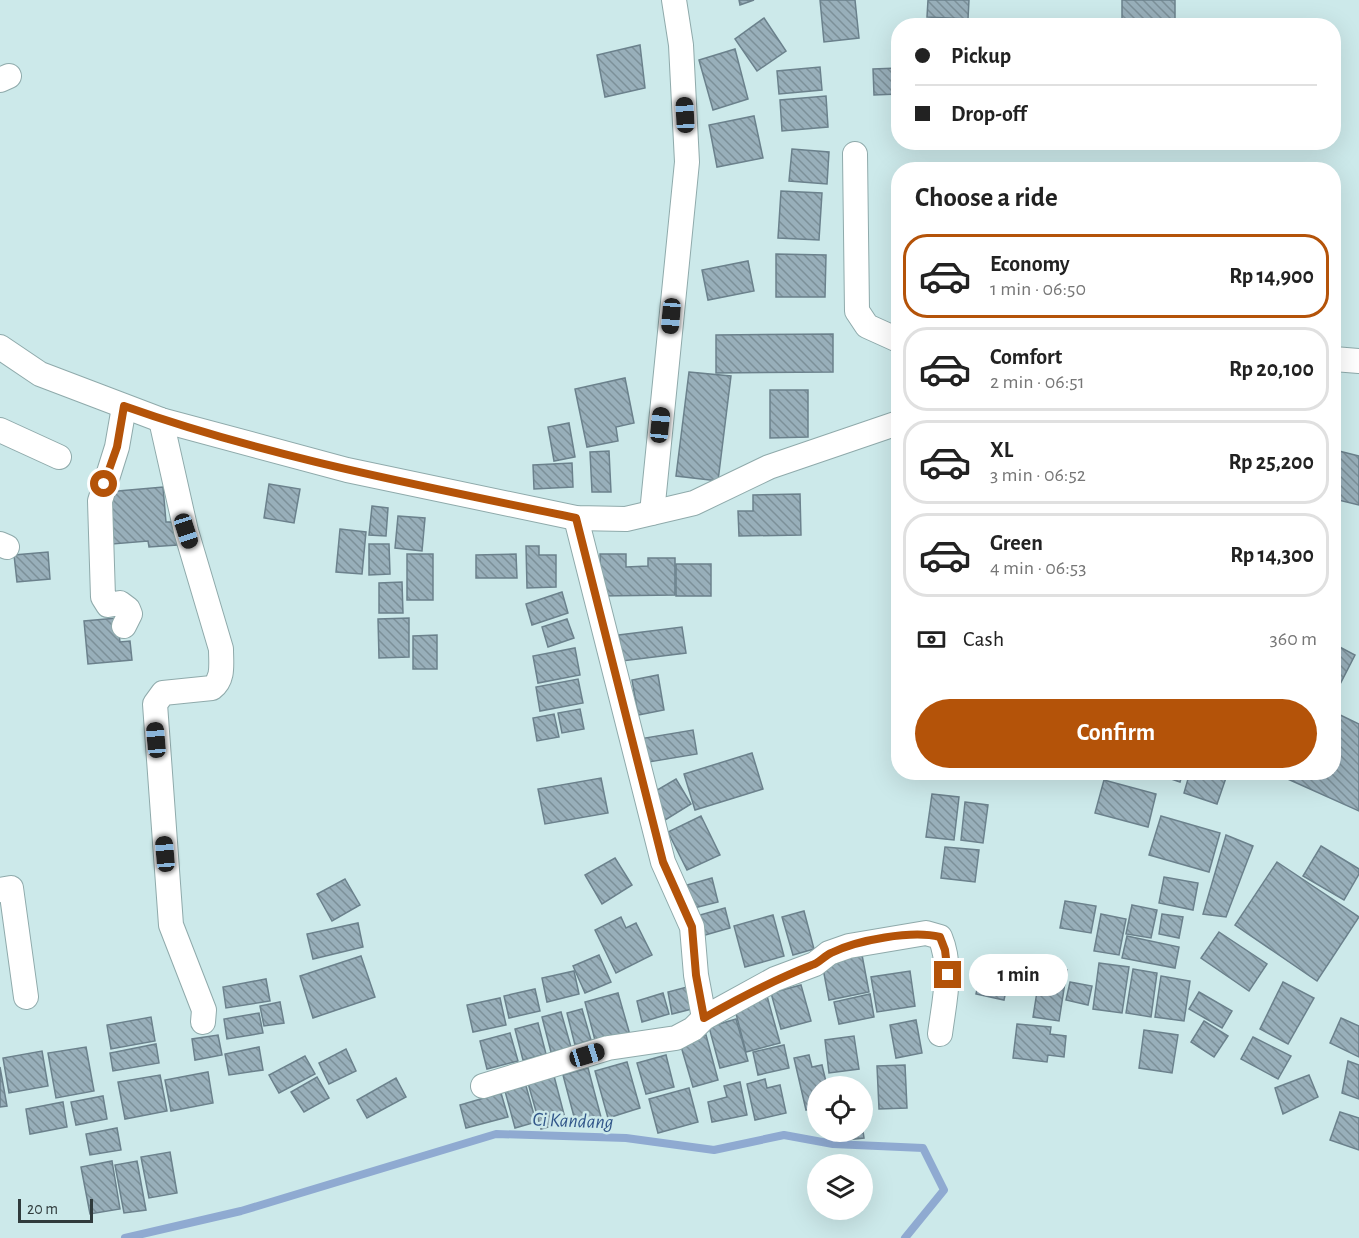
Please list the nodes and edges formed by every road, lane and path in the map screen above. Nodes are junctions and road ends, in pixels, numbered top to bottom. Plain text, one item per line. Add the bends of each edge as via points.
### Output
1 (674, 0) edge
2 (855, 154) dead end
3 (891, 337) edge
4 (0, 347) edge
5 (1341, 360) edge
6 (1359, 361) edge
7 (124, 406) junction
8 (161, 420) junction
9 (891, 425) edge
10 (0, 430) edge
11 (59, 457) dead end
12 (651, 513) junction
13 (576, 518) junction
14 (124, 626) dead end
15 (0, 890) edge
16 (26, 998) dead end
17 (704, 1018) junction
18 (204, 1022) dead end
19 (940, 1034) dead end
20 (483, 1086) dead end

1 - 12 street via 681,45 687,162
2 - 3 street via 857,311 867,326
4 - 7 street via 40,374
5 - 6 street
7 - 8 street
7 - 14 street via 117,447 100,501 103,597 108,605 120,603 128,609 130,614
8 - 13 street via 347,470
8 - 18 street via 186,531 221,650 222,669 217,684 212,688 163,693 155,704 171,925 204,1010
9 - 12 street via 769,467 694,503
10 - 11 street
12 - 13 street via 626,519
13 - 17 street via 663,862 692,927
15 - 16 street via 10,888
17 - 19 street via 849,945 926,933 940,937 945,950 948,975
17 - 20 street via 676,1038 608,1048

